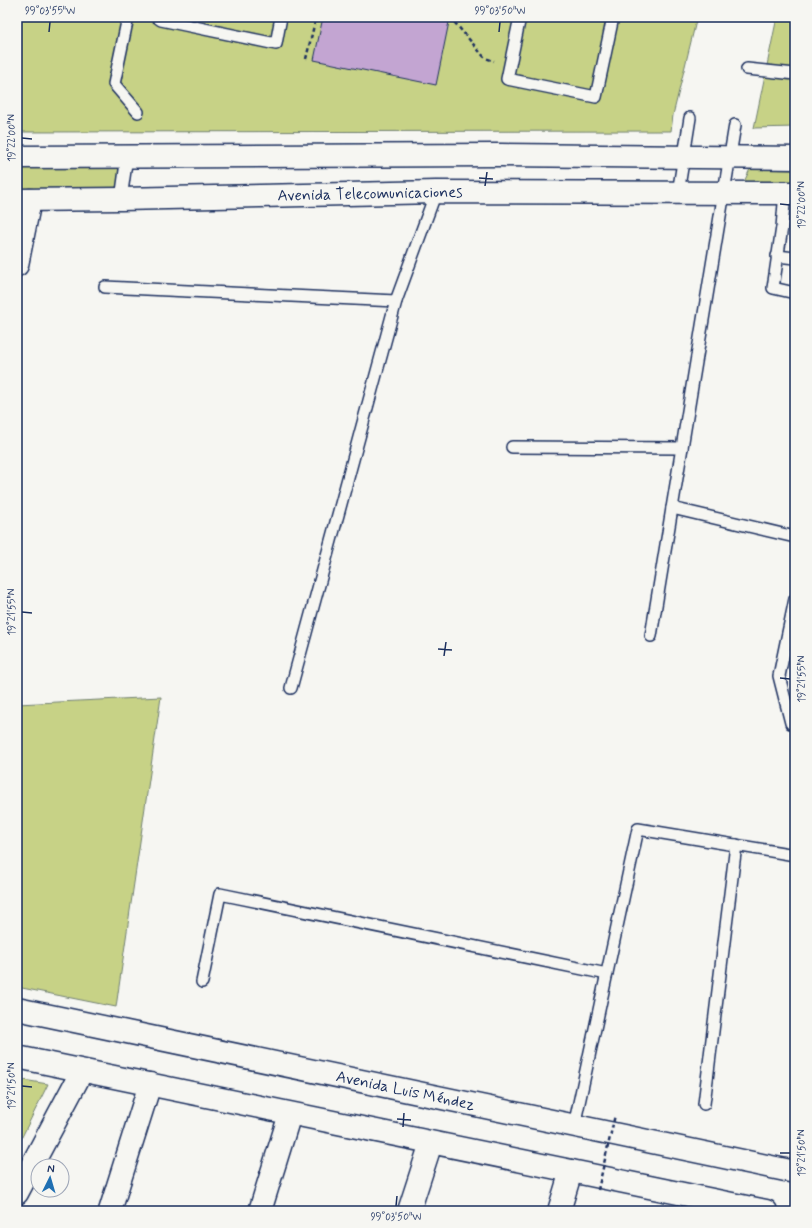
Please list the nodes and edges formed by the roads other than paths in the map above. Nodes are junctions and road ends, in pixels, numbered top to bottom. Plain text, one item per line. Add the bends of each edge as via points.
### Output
1 (128, 17) edge
2 (157, 17) edge
3 (281, 17) edge
4 (520, 17) edge
5 (613, 17) edge
6 (747, 69) dead end
7 (795, 74) edge
8 (138, 112) dead end
9 (690, 118) dead end
10 (735, 125) dead end
11 (126, 156) junction
12 (17, 157) edge
13 (683, 157) junction
14 (730, 157) junction
15 (795, 158) edge
16 (436, 192) junction
17 (724, 192) junction
18 (678, 193) junction
19 (790, 193) edge
20 (122, 199) junction
21 (24, 200) edge
22 (777, 256) junction
23 (795, 258) edge
24 (17, 265) edge
25 (105, 287) dead end
26 (795, 293) edge
27 (396, 302) junction
28 (512, 447) dead end
29 (682, 448) junction
30 (672, 508) junction
31 (795, 536) edge
32 (795, 599) edge
33 (651, 636) dead end
34 (290, 688) dead end
35 (795, 723) edge
36 (736, 845) junction
37 (795, 854) edge
38 (607, 974) junction
39 (202, 982) dead end
40 (17, 1010) edge
41 (17, 1057) edge
42 (82, 1071) junction
43 (150, 1084) junction
44 (704, 1104) dead end
45 (290, 1114) junction
46 (574, 1126) junction
47 (431, 1143) junction
48 (571, 1171) junction
49 (795, 1172) edge
50 (17, 1193) edge
51 (713, 1206) edge
52 (110, 1211) edge
53 (260, 1211) edge
54 (409, 1211) edge
55 (559, 1211) edge
56 (766, 1211) edge

1 - 8 lane via 114,84
2 - 3 lane via 161,20 276,44
4 - 5 lane via 507,79 596,97
6 - 7 lane
9 - 13 lane
10 - 14 lane
11 - 12 street
11 - 13 street
11 - 20 lane
13 - 14 street
13 - 18 lane
14 - 15 street
14 - 17 lane
16 - 18 street, Avenida Telecomunicaciones
16 - 20 street, Avenida Telecomunicaciones
16 - 27 lane
17 - 18 street, Avenida Telecomunicaciones
17 - 19 street, Avenida Telecomunicaciones
17 - 29 lane
19 - 22 lane
20 - 21 street, Avenida Telecomunicaciones
21 - 24 street
22 - 23 lane
22 - 26 lane via 773,288
25 - 27 lane
27 - 34 lane
28 - 29 lane
29 - 30 lane
30 - 31 lane
30 - 33 lane
32 - 35 lane via 778,676 791,723
36 - 37 lane
36 - 38 lane via 638,829
36 - 44 lane
38 - 39 lane via 220,894
38 - 46 lane
40 - 46 street, Avenida Luis Méndez
41 - 42 street
42 - 43 street
42 - 50 street
43 - 45 street
43 - 52 street
45 - 47 street
45 - 53 street
46 - 49 street, Avenida Luis Méndez
47 - 48 street
47 - 54 street
48 - 51 street
48 - 55 street
51 - 56 street

